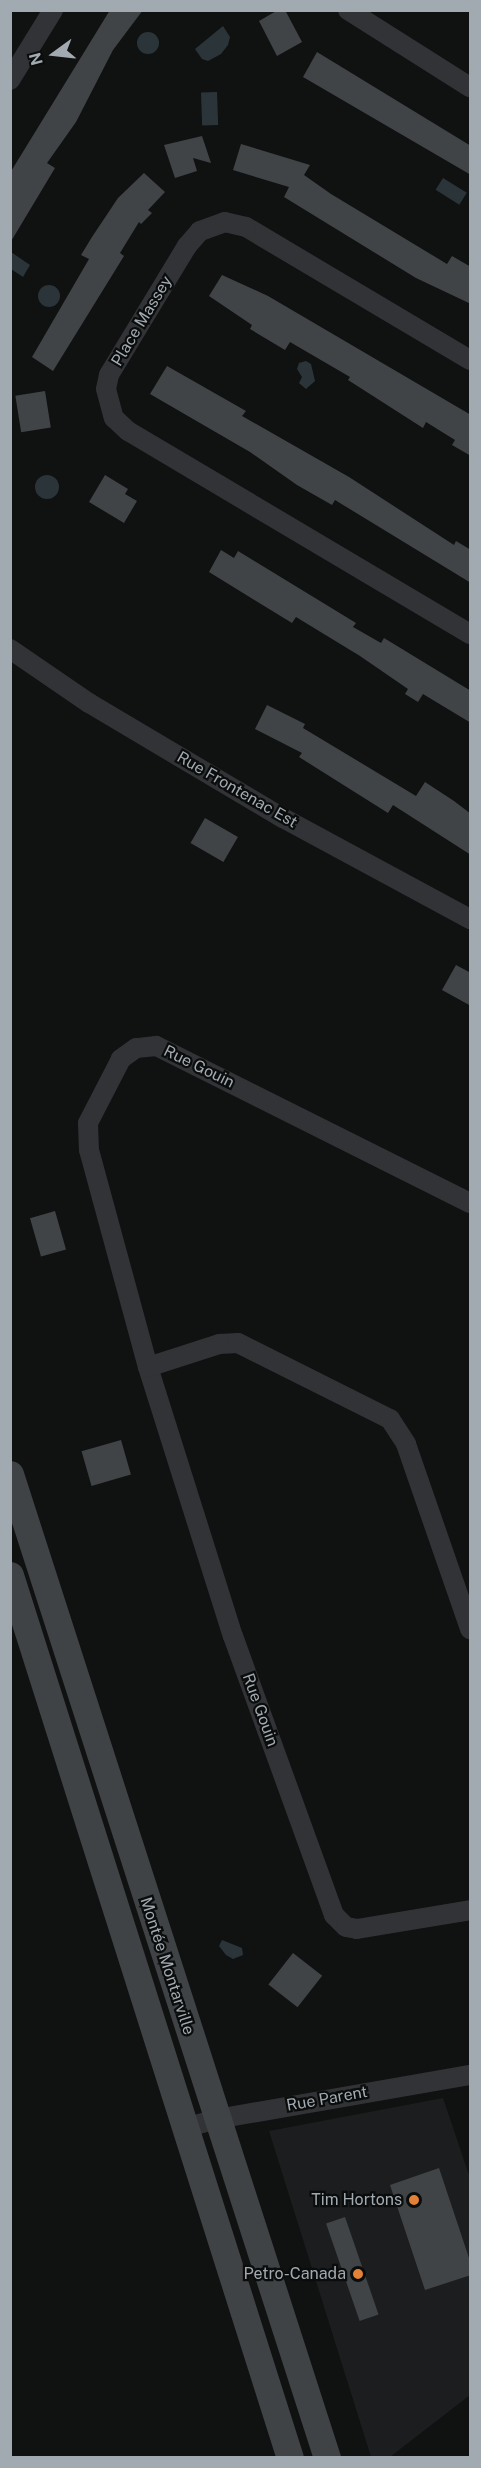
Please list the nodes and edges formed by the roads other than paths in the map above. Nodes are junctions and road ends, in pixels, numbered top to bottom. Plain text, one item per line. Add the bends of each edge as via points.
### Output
1 (53, 10) edge
2 (348, 10) edge
3 (10, 81) edge
4 (471, 87) edge
5 (471, 360) edge
6 (471, 634) edge
7 (10, 649) edge
8 (471, 919) edge
9 (471, 1203) edge
10 (148, 1367) junction
11 (10, 1474) edge
12 (10, 1575) edge
13 (466, 1601) edge
14 (471, 1629) edge
15 (471, 1910) edge
16 (471, 2075) edge
17 (217, 2119) junction
18 (185, 2128) junction
19 (290, 2457) edge
20 (327, 2457) edge

1 - 3 street
2 - 4 street
5 - 6 street, Place Massey via 246,227 225,222 200,231 187,246 109,375 106,389 114,418 128,430
7 - 8 street, Rue Frontenac Est via 89,703 283,818
9 - 10 street, Rue Gouin via 168,1049 136,1048 125,1054 113,1071 90,1116 86,1136
10 - 13 street via 219,1344 238,1343 390,1419 406,1444
10 - 15 street, Rue Gouin via 233,1636 334,1915 346,1927 357,1929
11 - 17 street, Montée Montarville
12 - 18 street, Montée Montarville
13 - 14 street
16 - 17 street, Rue Parent
17 - 18 street, Rue Parent
17 - 20 street, Montée Montarville
18 - 19 street, Montée Montarville

